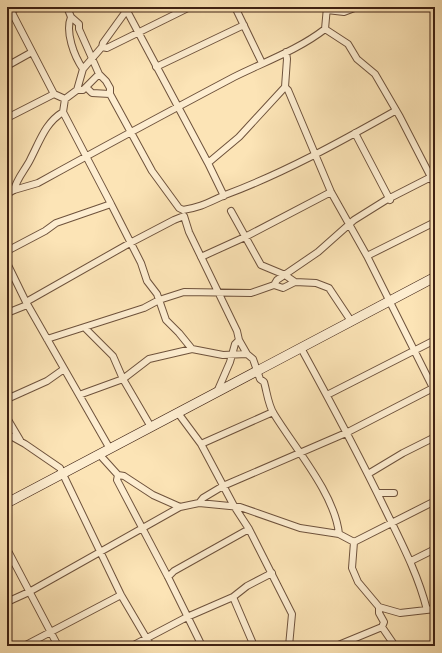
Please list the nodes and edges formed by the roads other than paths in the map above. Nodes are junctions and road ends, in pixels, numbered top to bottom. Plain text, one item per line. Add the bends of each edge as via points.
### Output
1 (19, 7) edge
2 (67, 7) edge
3 (190, 7) edge
4 (235, 7) edge
5 (357, 7) edge
6 (327, 8) edge
7 (128, 9) edge
8 (9, 10) edge
9 (71, 17) junction
10 (244, 25) junction
11 (325, 29) junction
12 (138, 33) junction
13 (102, 47) junction
14 (32, 52) junction
15 (286, 52) junction
16 (92, 59) junction
17 (262, 63) junction
18 (7, 66) edge
19 (156, 67) junction
20 (82, 69) junction
21 (99, 74) junction
22 (86, 87) junction
23 (285, 87) junction
24 (77, 90) junction
25 (54, 94) junction
26 (110, 94) junction
27 (65, 99) junction
28 (177, 107) junction
29 (395, 111) junction
30 (63, 112) junction
31 (7, 118) edge
32 (130, 132) junction
33 (355, 133) junction
34 (315, 154) junction
35 (87, 156) junction
36 (208, 163) junction
37 (433, 176) edge
38 (435, 185) edge
39 (14, 190) junction
40 (331, 192) junction
41 (7, 194) edge
42 (224, 196) junction
43 (390, 200) junction
44 (111, 204) junction
45 (231, 211) dead end
46 (435, 222) edge
47 (348, 225) junction
48 (245, 237) junction
49 (130, 243) junction
50 (7, 251) edge
51 (366, 256) junction
52 (201, 257) junction
53 (7, 263) edge
54 (284, 275) junction
55 (435, 277) edge
56 (295, 282) junction
57 (274, 285) junction
58 (217, 292) junction
59 (159, 300) junction
60 (389, 302) junction
61 (26, 304) junction
62 (7, 313) edge
63 (351, 321) junction
64 (85, 328) junction
65 (47, 339) junction
66 (238, 340) junction
67 (435, 340) edge
68 (301, 348) junction
69 (192, 349) junction
70 (414, 351) junction
71 (247, 354) junction
72 (231, 356) junction
73 (64, 369) junction
74 (257, 371) junction
75 (123, 379) junction
76 (434, 389) edge
77 (216, 393) junction
78 (327, 394) junction
79 (79, 395) junction
80 (7, 399) edge
81 (273, 412) junction
82 (178, 413) junction
83 (7, 418) edge
84 (152, 427) junction
85 (346, 433) junction
86 (7, 434) edge
87 (435, 437) edge
88 (21, 441) junction
89 (200, 444) junction
90 (110, 449) junction
91 (301, 452) junction
92 (99, 454) junction
93 (62, 474) junction
94 (368, 474) junction
95 (118, 475) junction
96 (223, 486) junction
97 (378, 493) junction
98 (394, 494) dead end
99 (435, 501) edge
100 (7, 503) edge
101 (199, 503) junction
102 (234, 506) junction
103 (180, 507) junction
104 (392, 524) junction
105 (142, 529) junction
106 (249, 529) junction
107 (339, 534) junction
108 (354, 542) junction
109 (7, 549) edge
110 (435, 549) edge
111 (101, 552) junction
112 (411, 561) junction
113 (272, 573) junction
114 (168, 577) junction
115 (29, 592) junction
116 (121, 595) junction
117 (233, 597) junction
118 (7, 602) edge
119 (379, 607) junction
120 (435, 609) edge
121 (427, 610) junction
122 (187, 617) junction
123 (382, 627) junction
124 (51, 632) junction
125 (147, 639) junction
126 (346, 644) edge
127 (24, 646) edge
128 (58, 646) edge
129 (132, 646) edge
130 (150, 646) edge
131 (202, 646) edge
132 (254, 646) edge
133 (289, 646) edge
134 (336, 646) edge
135 (394, 646) edge

1 - 8 street
2 - 9 street
3 - 12 street
4 - 10 street
5 - 6 street via 344,12
6 - 11 street
7 - 12 street
7 - 13 street
8 - 14 street
9 - 16 street via 79,24
9 - 20 street via 69,23 73,47
10 - 17 street
10 - 19 street
11 - 15 street via 312,39
11 - 29 street via 348,44 357,59 375,74 386,90
12 - 13 street via 107,48
12 - 19 street
13 - 16 street
14 - 18 street
14 - 25 street
15 - 17 street
15 - 23 street
16 - 20 street
16 - 21 street
17 - 28 street
19 - 28 street
20 - 24 street
21 - 22 street
21 - 26 street via 106,81
22 - 24 street via 84,90
22 - 26 street via 92,92
23 - 34 street
23 - 36 street via 239,137
24 - 27 street
25 - 27 street
25 - 31 street
26 - 32 street
27 - 30 street
28 - 32 street
28 - 36 street
29 - 33 street
29 - 37 street
30 - 35 street
30 - 39 street via 43,131
32 - 35 street
32 - 42 street via 152,171 179,208 183,210 200,207
33 - 34 street
33 - 43 street
34 - 40 street
34 - 42 street via 255,184
35 - 39 street via 38,183
35 - 44 street
36 - 42 street
37 - 38 street
37 - 43 street
39 - 41 street
40 - 47 street
40 - 48 street
43 - 47 street
44 - 49 street
44 - 50 street via 56,223
45 - 48 street
46 - 51 street
47 - 51 street
47 - 54 street via 318,252
48 - 52 street
48 - 54 street via 261,264
49 - 52 street via 184,216
49 - 59 street via 147,281
49 - 61 street
51 - 60 street
52 - 58 street
53 - 61 street
54 - 56 street
54 - 57 street
55 - 60 main road
56 - 57 street via 283,288
56 - 63 street via 316,283 329,288
57 - 58 street via 251,293
58 - 59 street via 184,292
58 - 66 street via 237,331
59 - 64 street via 144,308 111,317
59 - 69 street via 166,320
60 - 63 main road
60 - 70 street
61 - 62 street
61 - 65 street
63 - 68 main road
64 - 65 street
64 - 75 street via 113,356
65 - 73 street
66 - 71 street
66 - 72 street
67 - 70 street
68 - 74 main road
68 - 78 street
69 - 72 street
69 - 75 street via 149,359
70 - 76 street
70 - 78 street
71 - 72 street
71 - 74 street via 253,359
72 - 77 street
73 - 79 street
73 - 80 street via 47,381
74 - 77 main road
74 - 81 street via 264,382
75 - 79 street
75 - 84 street
76 - 85 street
77 - 82 main road
78 - 85 street
79 - 90 street
81 - 89 street
81 - 91 street
82 - 84 main road
82 - 89 street
83 - 88 street
84 - 90 main road
85 - 91 street
85 - 94 street
86 - 88 street
87 - 94 street
88 - 93 street via 60,468
89 - 96 street
90 - 92 main road
91 - 96 street
91 - 107 street via 325,494
92 - 93 main road
92 - 95 street
93 - 100 main road
93 - 111 street
94 - 97 street
95 - 103 street
95 - 105 street via 117,480
96 - 101 street
96 - 102 street
97 - 98 street
97 - 104 street
99 - 104 street
101 - 102 street
101 - 103 street
102 - 106 street
102 - 107 street via 300,528
103 - 105 street
104 - 108 street
104 - 112 street
105 - 111 street
105 - 114 street
106 - 113 street
106 - 114 street via 174,571
107 - 108 street
108 - 119 street via 352,568 358,582
109 - 115 street
110 - 112 street
111 - 115 street
111 - 116 street
112 - 121 street
113 - 117 street via 247,586
113 - 133 street via 292,614
114 - 122 street
115 - 118 street
115 - 124 street
116 - 124 street
116 - 125 street
117 - 122 street
117 - 132 street
119 - 121 street via 400,613
119 - 123 street via 384,622
120 - 121 street
122 - 125 street
122 - 131 street
123 - 126 street
123 - 135 street
124 - 127 street
124 - 128 street
125 - 129 street
125 - 130 street
126 - 134 street

